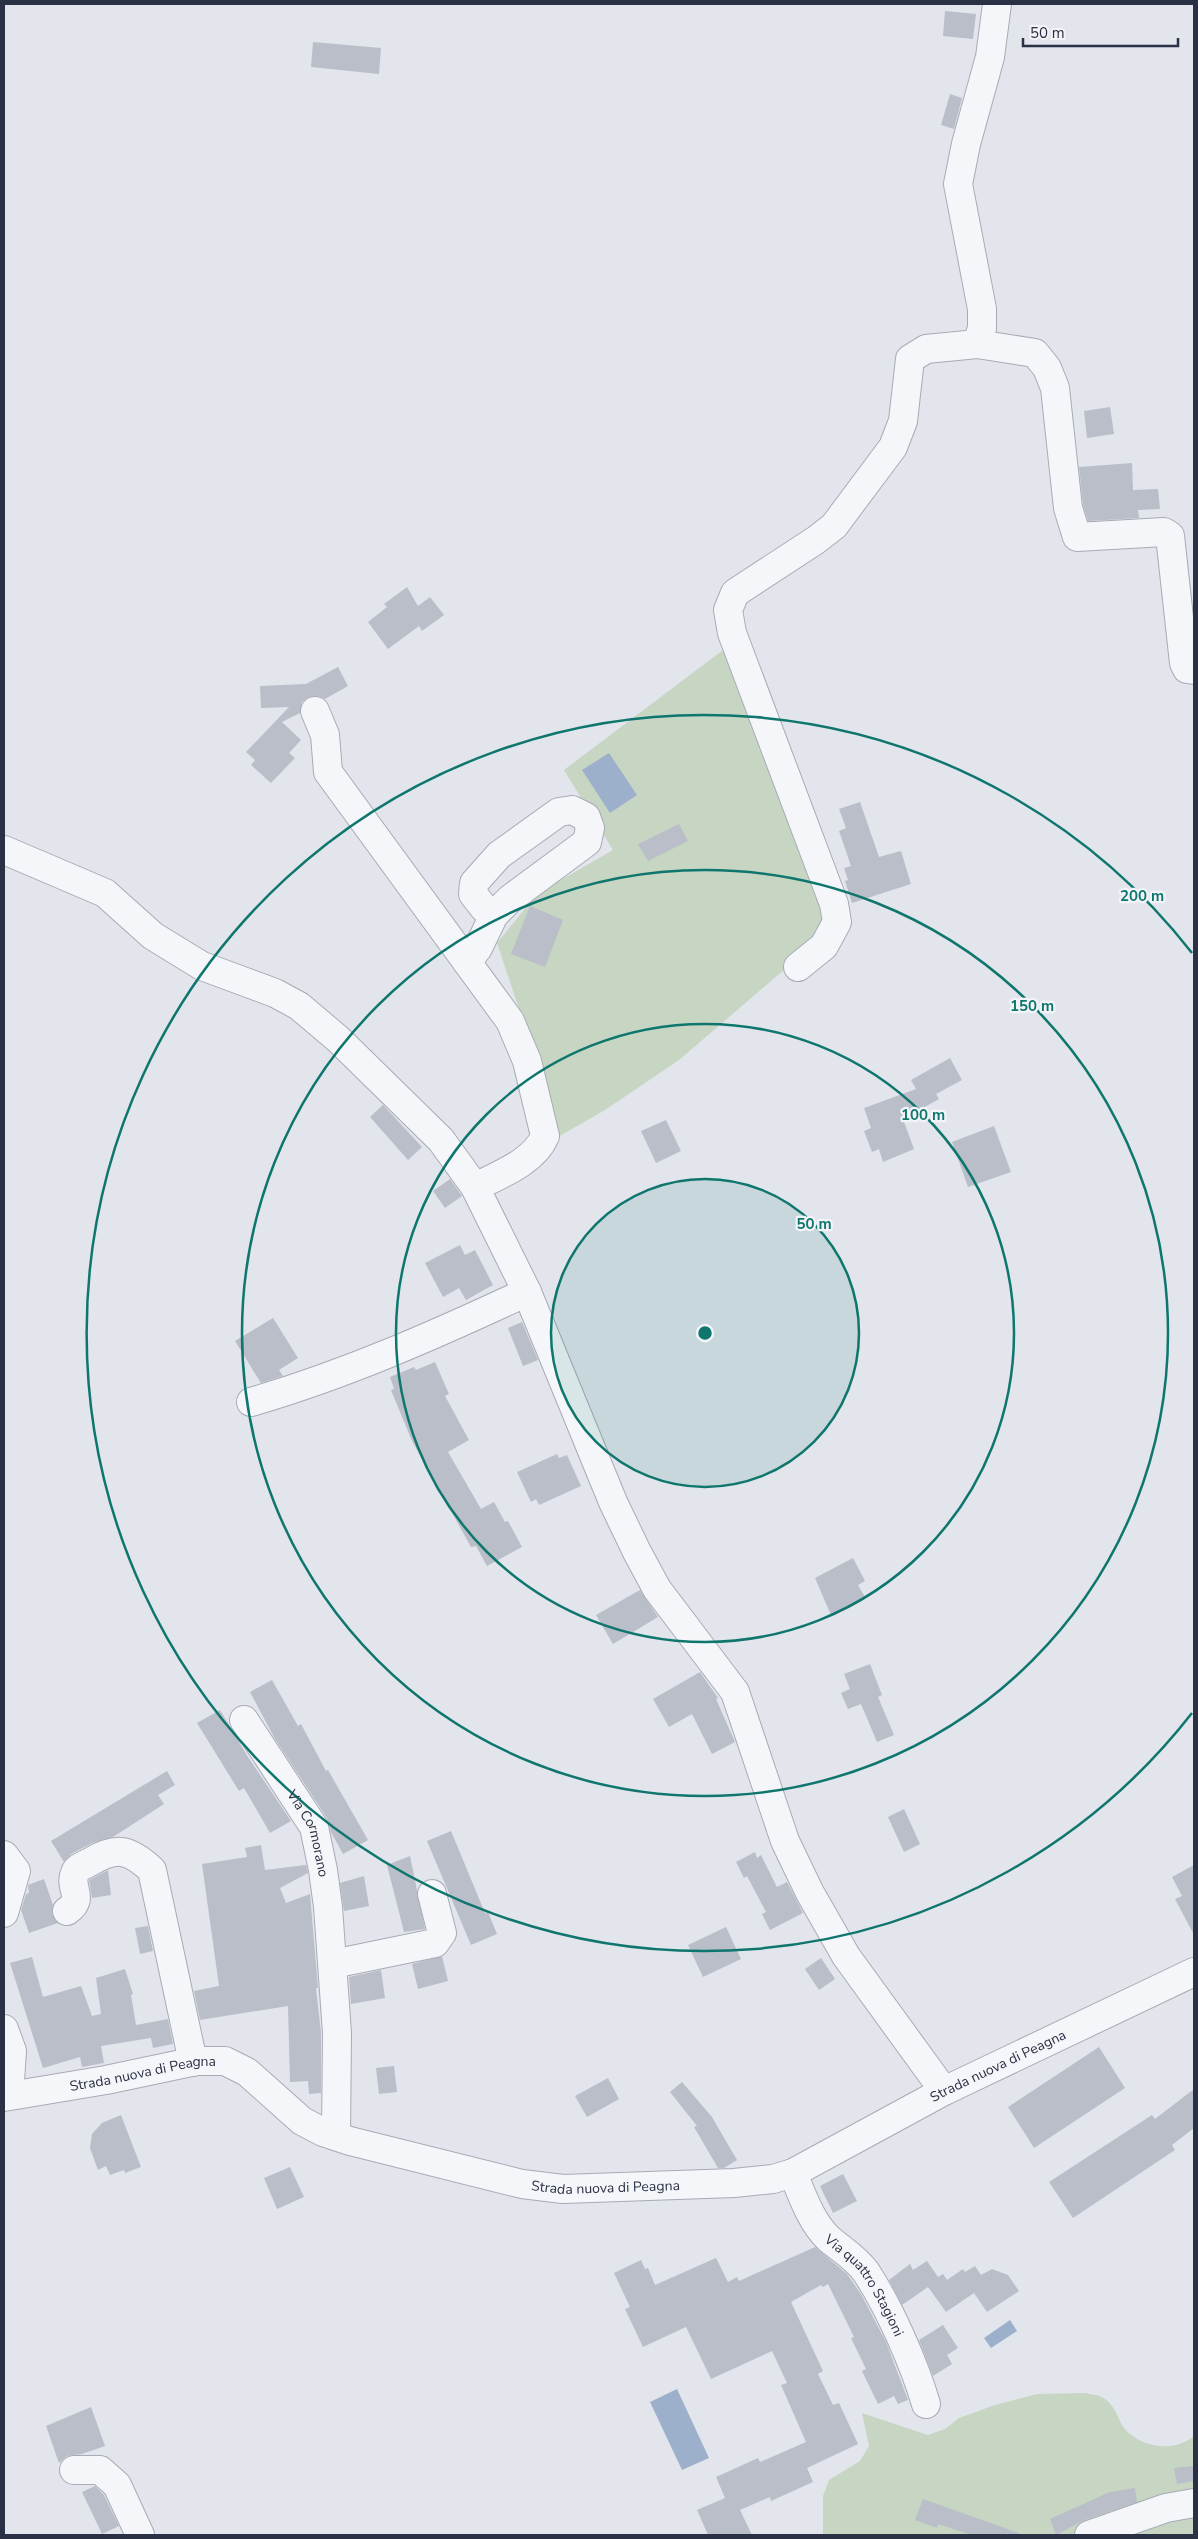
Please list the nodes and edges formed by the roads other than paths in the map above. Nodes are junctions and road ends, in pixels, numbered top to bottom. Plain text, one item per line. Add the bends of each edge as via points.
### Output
1 (997, 4) edge
2 (977, 344) junction
3 (1194, 670) edge
4 (315, 711) dead end
5 (4, 850) edge
6 (494, 915) dead end
7 (467, 962) junction
8 (798, 967) dead end
9 (475, 1187) junction
10 (527, 1292) junction
11 (251, 1402) dead end
12 (244, 1720) dead end
13 (4, 1855) edge
14 (432, 1894) dead end
15 (68, 1911) dead end
16 (4, 1913) edge
17 (332, 1964) junction
18 (1194, 1972) edge
19 (4, 2029) edge
20 (193, 2062) junction
21 (944, 2091) junction
22 (6, 2096) edge
23 (336, 2136) junction
24 (793, 2172) junction
25 (926, 2404) dead end
26 (74, 2470) dead end
27 (1194, 2503) edge
28 (140, 2535) edge
29 (1089, 2535) edge

1 - 2 street via 990,58 958,184 982,309 982,328
2 - 3 street via 1035,353 1048,368 1055,388 1068,508 1077,537 1164,532 1170,536 1184,663 1187,669
2 - 8 street via 926,349 910,359 903,422 893,447 834,526 735,593 728,610 732,633 838,922 824,946
4 - 7 street via 324,735 328,772
5 - 9 street via 105,893 153,936 202,966 275,992 299,1006 338,1039 441,1140
6 - 7 street via 478,948
7 - 9 street via 510,1021 527,1061 545,1136 540,1148
9 - 10 street
10 - 11 street via 362,1366 313,1385
10 - 21 street via 636,1552 657,1589 735,1692 785,1841 810,1893 846,1956
12 - 17 street, Via Cormorano via 314,1827 324,1870
13 - 16 street via 16,1871
14 - 17 street via 442,1933 435,1943
15 - 20 street via 77,1899 76,1870 108,1852 121,1852 140,1859 152,1870
17 - 23 street, Via Cormorano via 337,2033
18 - 21 street, Strada nuova di Peagna
19 - 22 street via 12,2051
20 - 22 street, Strada nuova di Peagna
20 - 23 street, Strada nuova di Peagna via 225,2061 247,2072 302,2121
21 - 24 street, Strada nuova di Peagna
23 - 24 street, Strada nuova di Peagna via 412,2157 541,2187 563,2189 734,2183 773,2179
24 - 25 street, Via quattro Stagioni via 819,2227 866,2272 895,2327
26 - 28 street via 100,2470 117,2485
27 - 29 street via 1166,2508

